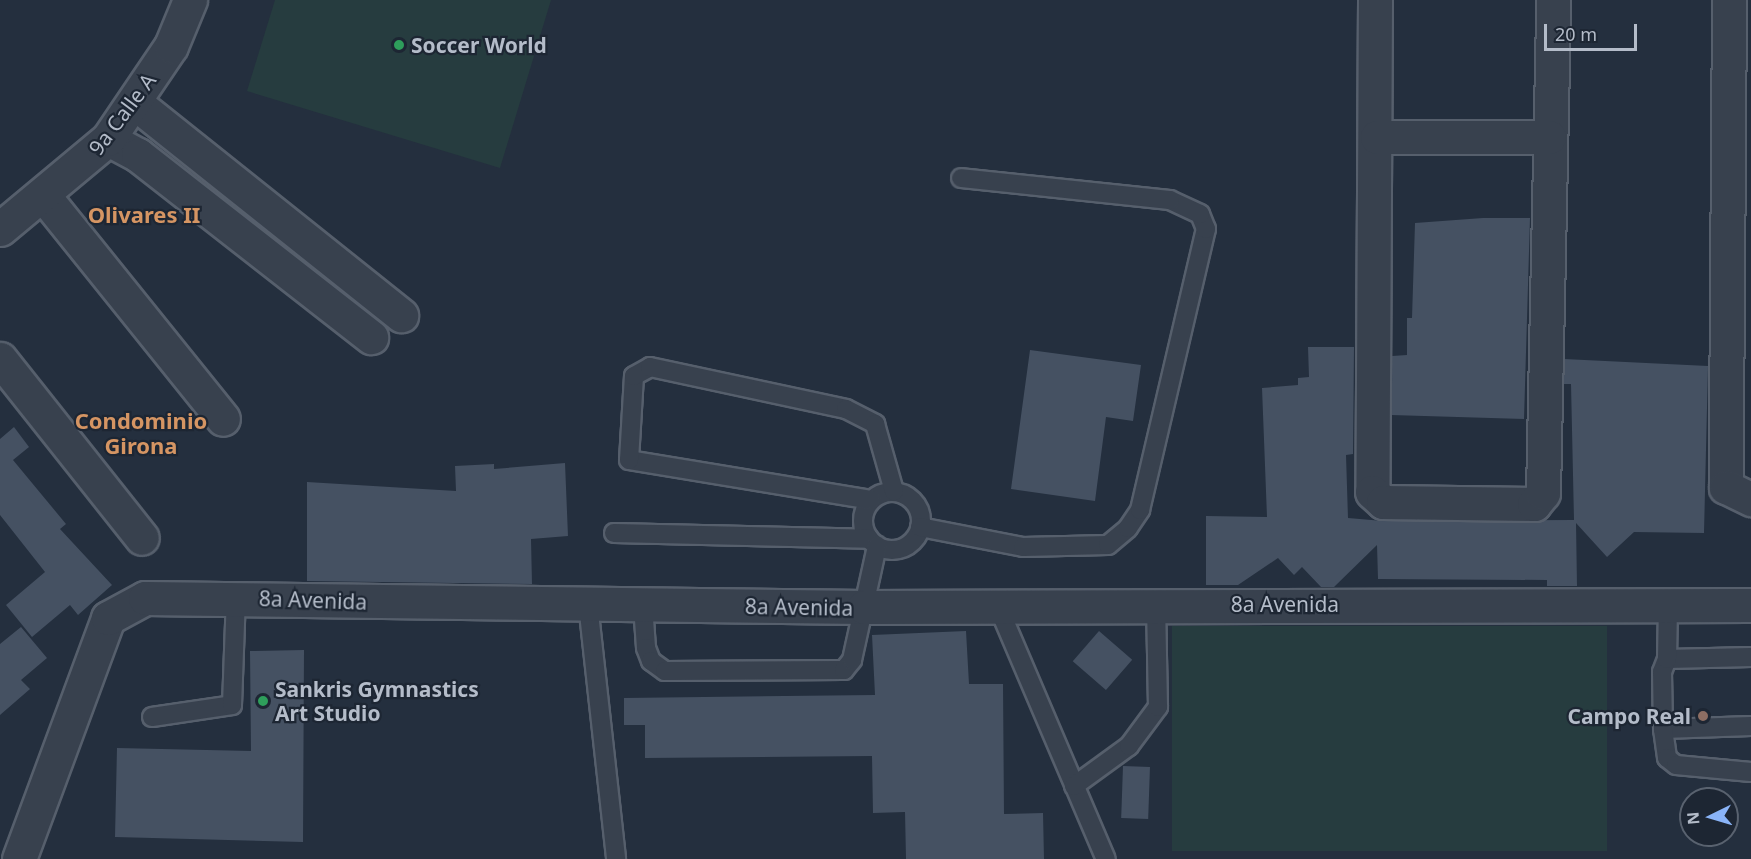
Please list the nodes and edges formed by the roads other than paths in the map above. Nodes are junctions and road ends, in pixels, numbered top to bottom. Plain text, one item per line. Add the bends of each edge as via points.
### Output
1 (190, 0) edge
2 (1375, 0) edge
3 (1553, 0) edge
4 (1729, 0) edge
5 (134, 102) junction
6 (1377, 137) junction
7 (1549, 137) junction
8 (108, 139) junction
9 (1741, 153) edge
10 (961, 178) dead end
11 (43, 195) junction
12 (0, 229) edge
13 (401, 315) dead end
14 (372, 337) dead end
15 (0, 359) edge
16 (223, 419) dead end
17 (894, 491) junction
18 (1751, 499) edge
19 (872, 500) junction
20 (921, 527) junction
21 (614, 533) dead end
22 (142, 538) dead end
23 (873, 543) junction
24 (236, 598) junction
25 (588, 604) junction
26 (997, 604) junction
27 (1156, 604) junction
28 (643, 605) junction
29 (1668, 605) junction
30 (1751, 605) edge
31 (864, 607) junction
32 (1751, 657) edge
33 (1667, 659) junction
34 (152, 717) dead end
35 (1751, 726) edge
36 (1663, 729) junction
37 (1751, 772) edge
38 (1074, 786) junction
39 (19, 859) edge
40 (616, 859) edge
41 (1106, 859) edge

1 - 5 street, 9a Calle A via 171,46
2 - 6 street
3 - 7 street
4 - 9 street
5 - 8 street, 9a Calle A
5 - 13 street
6 - 7 street
6 - 7 street via 1375,500 1534,504 1543,493
8 - 11 street, 9a Calle A
8 - 14 street via 138,155
9 - 18 street via 1726,487
10 - 20 lane via 1170,200 1200,214 1206,229 1140,510 1128,528 1108,545 1023,547
11 - 12 street, 9a Calle A
11 - 16 street
15 - 22 street
17 - 19 lane
17 - 19 lane via 875,424 846,409 650,367 634,376 628,460
17 - 20 lane via 918,508
19 - 23 lane via 863,523
20 - 23 lane via 904,548
21 - 23 lane
23 - 31 lane
24 - 25 street, 8a Avenida
24 - 34 lane via 232,705
24 - 39 street, 8a Avenida via 145,598 108,618
25 - 28 street, 8a Avenida
25 - 40 lane
26 - 27 street, 8a Avenida
26 - 31 street, 8a Avenida
26 - 38 lane
27 - 29 street, 8a Avenida
27 - 38 lane via 1158,707 1129,746
28 - 31 street, 8a Avenida
28 - 31 lane via 646,648 651,661 665,671 820,674 844,670 852,660
29 - 30 street, 8a Avenida
29 - 33 lane
32 - 33 lane
33 - 36 lane via 1662,672
35 - 36 lane
36 - 37 lane via 1667,758 1676,765
38 - 41 lane

